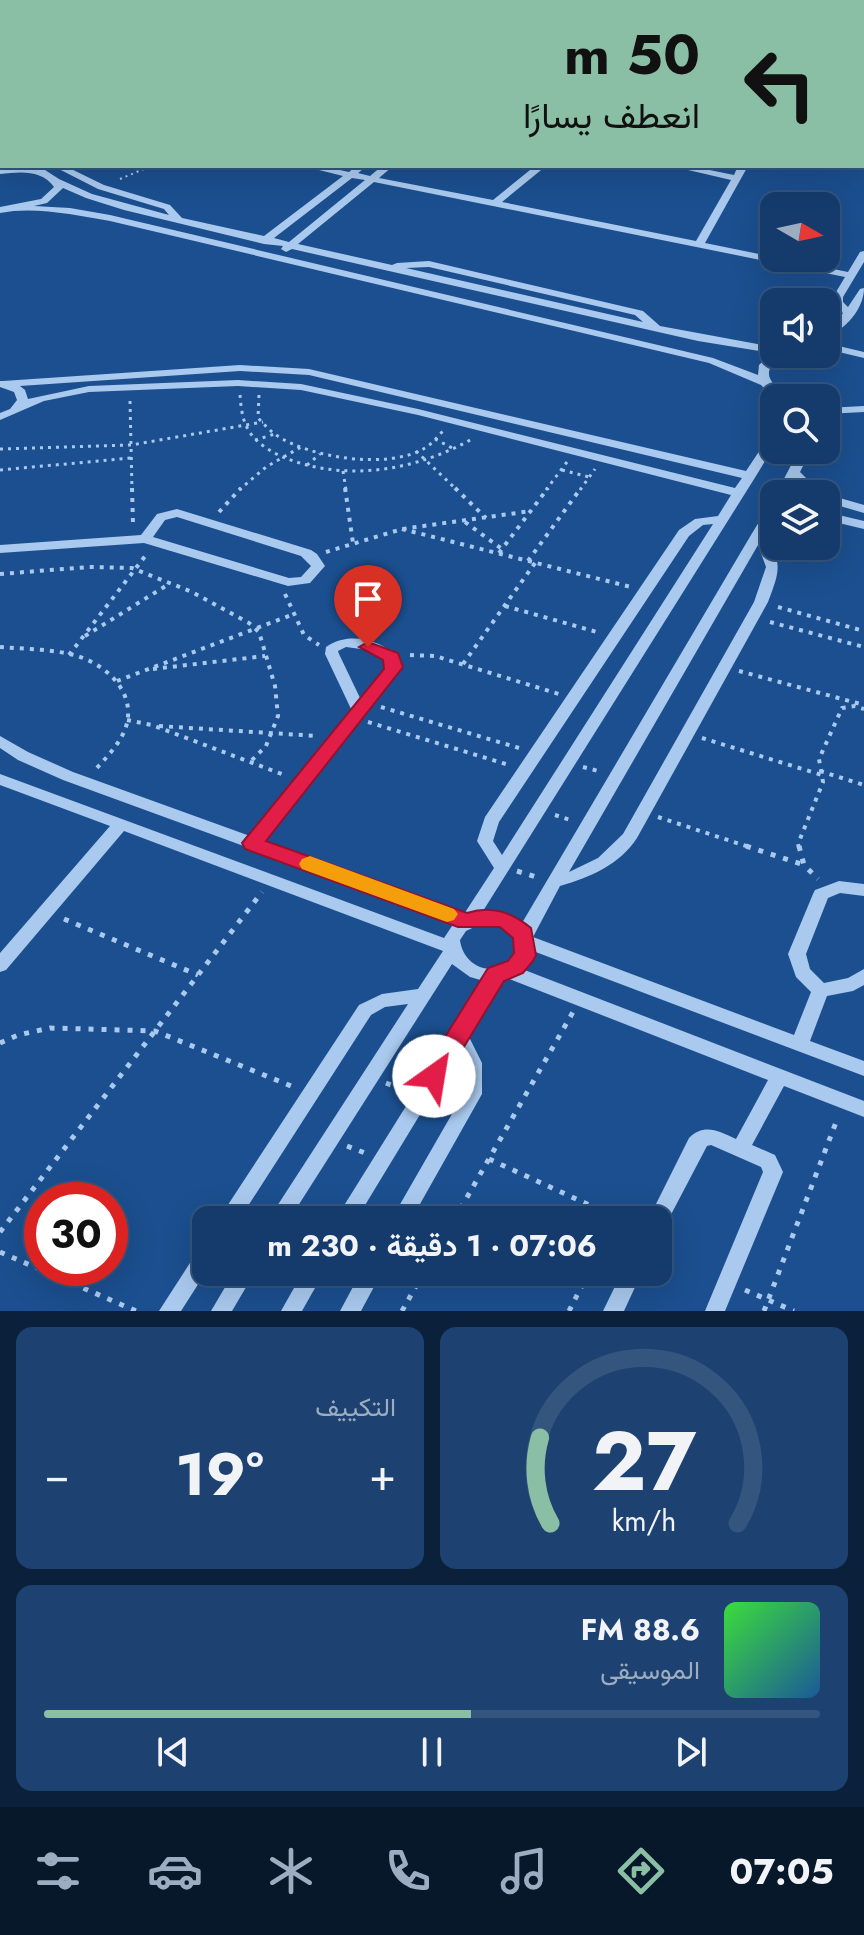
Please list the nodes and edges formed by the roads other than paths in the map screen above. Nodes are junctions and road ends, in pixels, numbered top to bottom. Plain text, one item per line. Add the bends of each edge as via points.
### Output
1 (36, 168) edge
2 (62, 168) edge
3 (319, 168) edge
4 (359, 168) edge
5 (386, 168) edge
6 (539, 168) edge
7 (686, 168) edge
8 (742, 168) edge
9 (0, 171) edge
10 (44, 173) junction
11 (351, 174) junction
12 (373, 178) junction
13 (736, 178) junction
14 (58, 182) junction
15 (495, 203) junction
16 (21, 208) junction
17 (0, 210) edge
18 (180, 220) junction
19 (267, 240) junction
20 (291, 245) junction
21 (699, 245) junction
22 (251, 251) junction
23 (864, 254) edge
24 (276, 257) junction
25 (850, 275) junction
26 (864, 291) edge
27 (849, 313) junction
28 (840, 326) edge
29 (760, 349) edge
30 (840, 349) edge
31 (864, 355) edge
32 (762, 368) edge
33 (764, 382) junction
34 (2, 383) edge
35 (766, 384) edge
36 (20, 406) junction
37 (860, 410) edge
38 (840, 411) edge
39 (2, 416) edge
40 (840, 418) edge
41 (1, 430) edge
42 (760, 460) edge
43 (798, 464) edge
44 (794, 473) junction
45 (750, 476) junction
46 (790, 480) edge
47 (801, 480) edge
48 (739, 493) junction
49 (840, 502) edge
50 (864, 509) edge
51 (723, 519) junction
52 (840, 519) edge
53 (864, 525) edge
54 (760, 530) edge
55 (757, 535) junction
56 (145, 540) junction
57 (0, 549) edge
58 (360, 711) junction
59 (0, 741) edge
60 (0, 779) edge
61 (121, 824) junction
62 (253, 843) junction
63 (501, 866) junction
64 (553, 882) junction
65 (864, 890) edge
66 (467, 921) junction
67 (525, 938) junction
68 (8, 947) edge
69 (450, 950) junction
70 (0, 965) edge
71 (502, 973) junction
72 (864, 976) edge
73 (820, 991) junction
74 (421, 995) junction
75 (459, 1035) junction
76 (799, 1045) junction
77 (864, 1069) edge
78 (779, 1077) junction
79 (864, 1109) edge
80 (740, 1149) junction
81 (237, 1206) edge
82 (287, 1206) edge
83 (354, 1206) edge
84 (409, 1206) edge
85 (665, 1206) edge
86 (192, 1276) edge
87 (236, 1286) edge
88 (306, 1286) edge
89 (364, 1286) edge
90 (625, 1286) edge
91 (169, 1311) edge
92 (221, 1311) edge
93 (291, 1311) edge
94 (350, 1311) edge
95 (613, 1311) edge
96 (715, 1311) edge

1 - 10 street
2 - 18 street via 101,187 167,207
3 - 11 street
4 - 11 street
5 - 12 street
6 - 15 street
7 - 13 street
8 - 13 street
9 - 10 street
10 - 14 street
11 - 12 street
11 - 19 street
12 - 15 street
12 - 20 street
13 - 21 street
14 - 16 street via 52,197
14 - 18 street via 107,202
15 - 21 street
16 - 17 street
16 - 22 street via 93,215
18 - 19 street
19 - 20 street
19 - 22 street
20 - 24 street
20 - 29 street via 390,268 419,263 444,268 639,313 656,328
21 - 25 street
22 - 24 street
23 - 25 street
24 - 33 street via 713,361
25 - 27 street via 838,297
26 - 27 street
27 - 28 street
30 - 31 street
32 - 33 street
33 - 35 street
34 - 36 street via 19,390
34 - 45 street via 240,368 309,372
36 - 39 street
36 - 48 street via 65,392 129,387 238,383 331,391
37 - 38 street
37 - 40 street
39 - 41 street
42 - 45 street
43 - 44 street
44 - 46 street
44 - 47 street
45 - 48 street
48 - 51 street
49 - 50 street
51 - 63 street
51 - 63 street via 691,526 491,821 485,841
52 - 53 street
54 - 55 street
55 - 64 street
55 - 64 street via 775,567 761,602 629,838 612,859 586,874
56 - 56 street via 279,581 297,582 312,576 318,566 312,557 177,513 168,513
56 - 57 street
58 - 58 street via 394,667 391,657 350,642 338,643 331,650
58 - 62 street
59 - 62 street via 40,765
60 - 61 street
61 - 68 street via 46,912
61 - 69 street
62 - 66 street
63 - 66 street
64 - 67 street
65 - 73 street via 839,887 821,894 797,954 802,972
66 - 67 street via 494,917 516,926
66 - 69 street via 453,933
67 - 71 street via 525,955
67 - 76 street
68 - 70 street
69 - 71 street via 467,970
69 - 74 street
71 - 75 street
71 - 78 street
72 - 73 street via 853,984
73 - 76 street
74 - 81 street via 382,1001 365,1010
74 - 82 street
75 - 83 street
75 - 84 street via 473,1063 473,1094
76 - 77 street
78 - 79 street
78 - 80 street
80 - 85 street via 712,1137 698,1140
80 - 96 street via 774,1169
86 - 91 street
87 - 92 street
88 - 93 street
89 - 94 street
90 - 95 street

